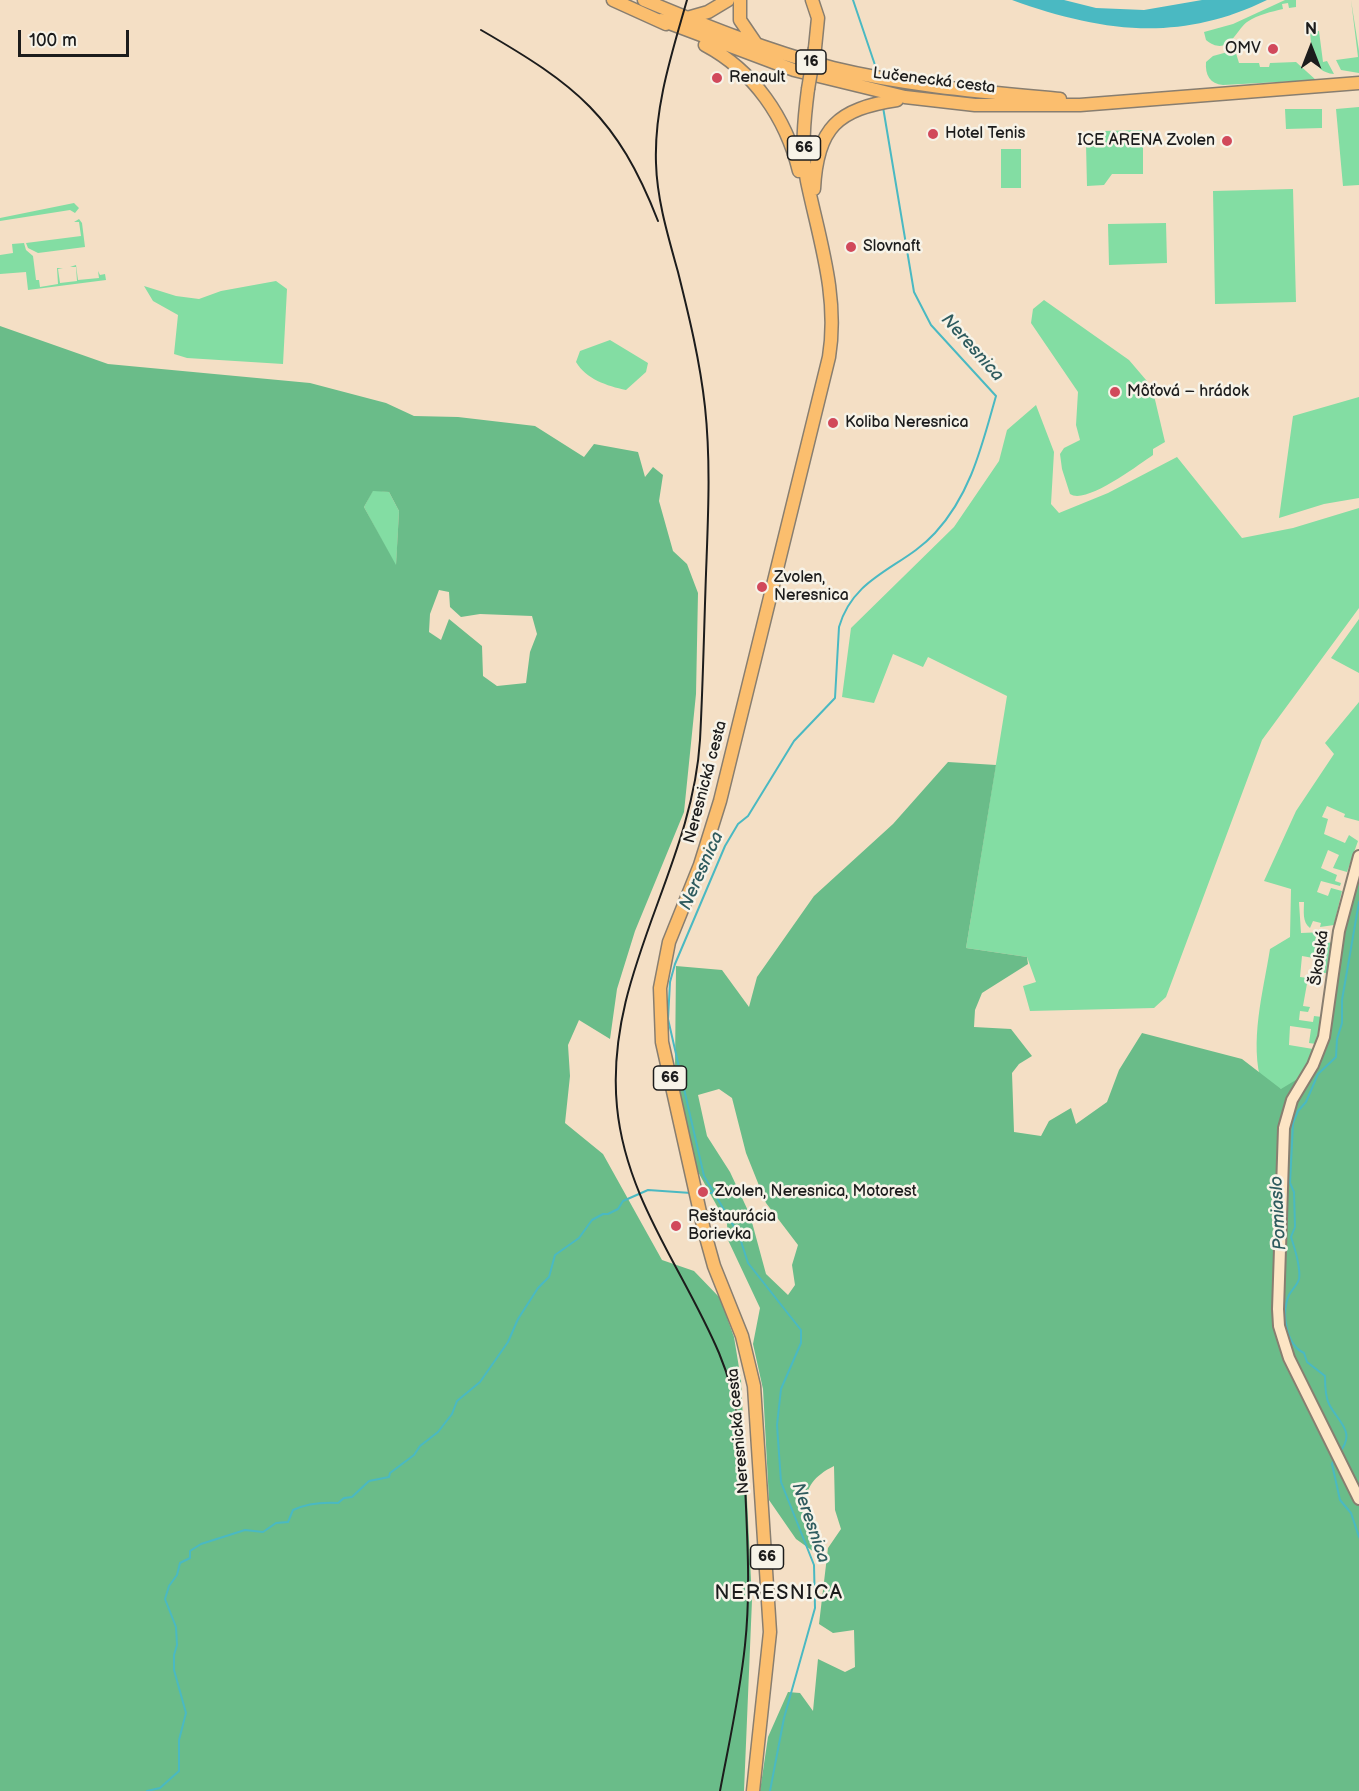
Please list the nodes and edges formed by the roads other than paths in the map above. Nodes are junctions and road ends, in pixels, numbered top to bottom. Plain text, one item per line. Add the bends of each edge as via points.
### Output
1 (613, 0) edge
2 (644, 0) edge
3 (728, 0) edge
4 (740, 0) edge
5 (812, 0) edge
6 (687, 18) junction
7 (660, 20) junction
8 (758, 46) junction
9 (1359, 83) edge
10 (897, 97) junction
11 (1107, 102) junction
12 (813, 206) junction
13 (1359, 856) edge
14 (1359, 1499) edge
15 (753, 1791) edge

1 - 7 main road, 16
2 - 6 main road, 16
3 - 6 main road
4 - 8 main road via 740,20
5 - 12 main road, 66, bridge via 818,18 804,147
6 - 8 main road, Lučenecká cesta / 16
7 - 10 main road, Lučenecká cesta / 16 via 761,60
7 - 12 main road via 731,61 762,93 786,134
8 - 11 main road, Lučenecká cesta / 16 via 889,80
9 - 11 main road, Lučenecká cesta / 16
10 - 11 main road, Lučenecká cesta / 16 via 991,106
10 - 12 main road via 848,113 824,139 817,158
12 - 15 main road, Neresnická cesta / 66 via 829,279 833,325 829,357 722,793 668,948 659,1001 662,1042 704,1230 746,1346 754,1386 770,1632
13 - 14 street, Školská via 1339,931 1324,1037 1292,1100 1284,1128 1278,1309 1289,1358

